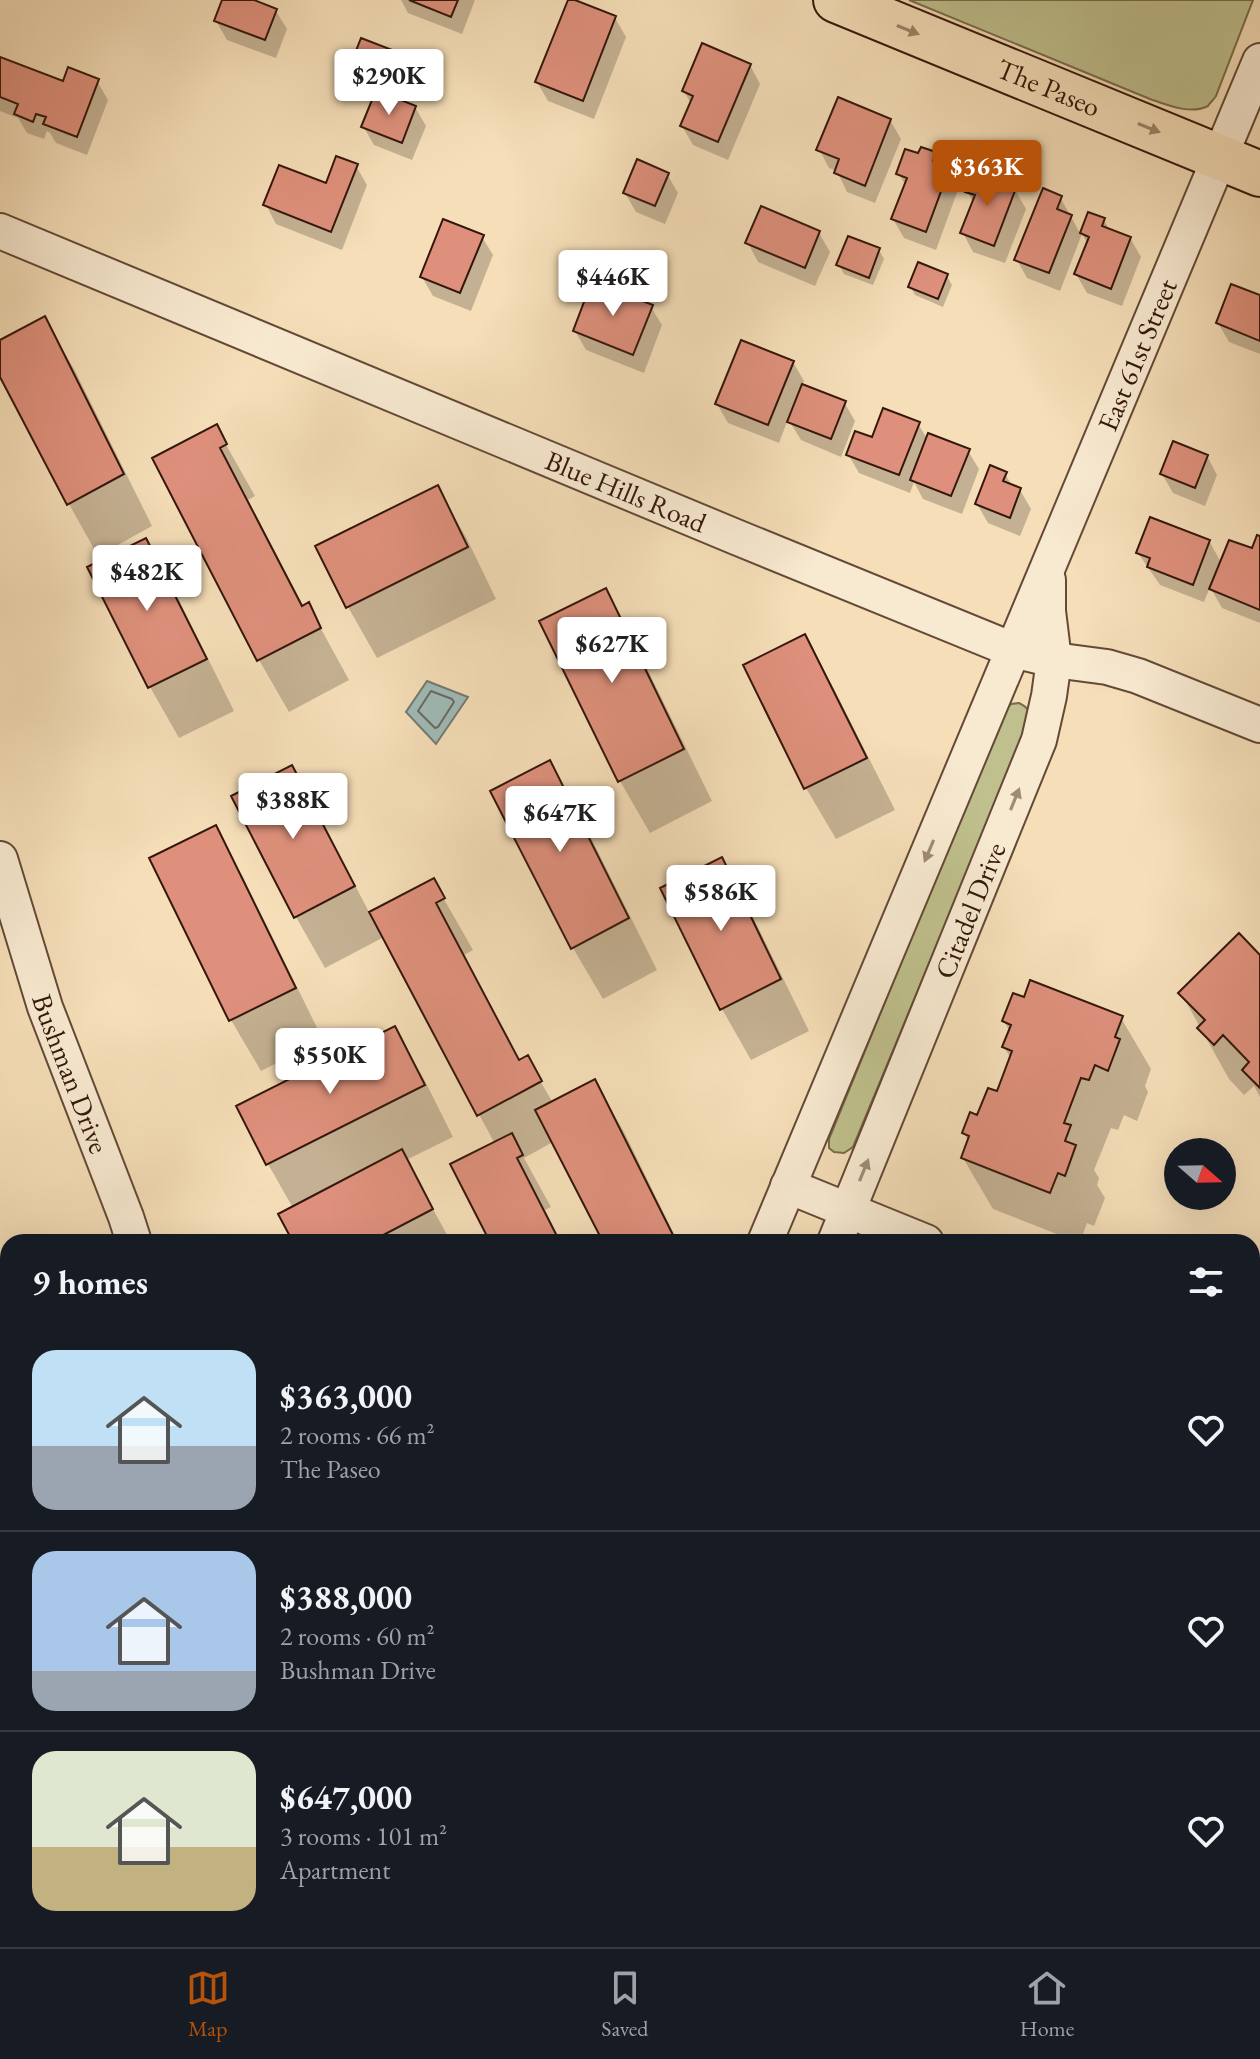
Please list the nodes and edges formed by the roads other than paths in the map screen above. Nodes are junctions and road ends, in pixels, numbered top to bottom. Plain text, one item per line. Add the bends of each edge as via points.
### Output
1 (836, 0) edge
2 (1260, 61) edge
3 (1220, 157) junction
4 (1260, 174) edge
5 (0, 231) edge
6 (1048, 567) junction
7 (1013, 650) junction
8 (1054, 660) junction
9 (1260, 725) edge
10 (0, 859) edge
11 (788, 1186) junction
12 (848, 1210) junction
13 (131, 1234) edge
14 (768, 1234) edge
15 (838, 1234) edge
16 (906, 1234) edge

1 -> 3 main road, The Paseo
2 - 3 street, East 61st Street
3 - 4 main road, The Paseo
3 - 6 street, East 61st Street
5 - 7 street, Blue Hills Road
6 - 7 street, East 61st Street
6 - 8 street, Citadel Drive
7 - 8 street, Blue Hills Road
7 -> 11 street
8 - 9 street, Blue Hills Road via 1138,676
12 -> 8 street, Citadel Drive via 1039,740
10 - 13 street, Bushman Drive via 45,1007
11 - 12 street
11 - 14 street
12 - 15 street, Citadel Drive
12 - 16 street

